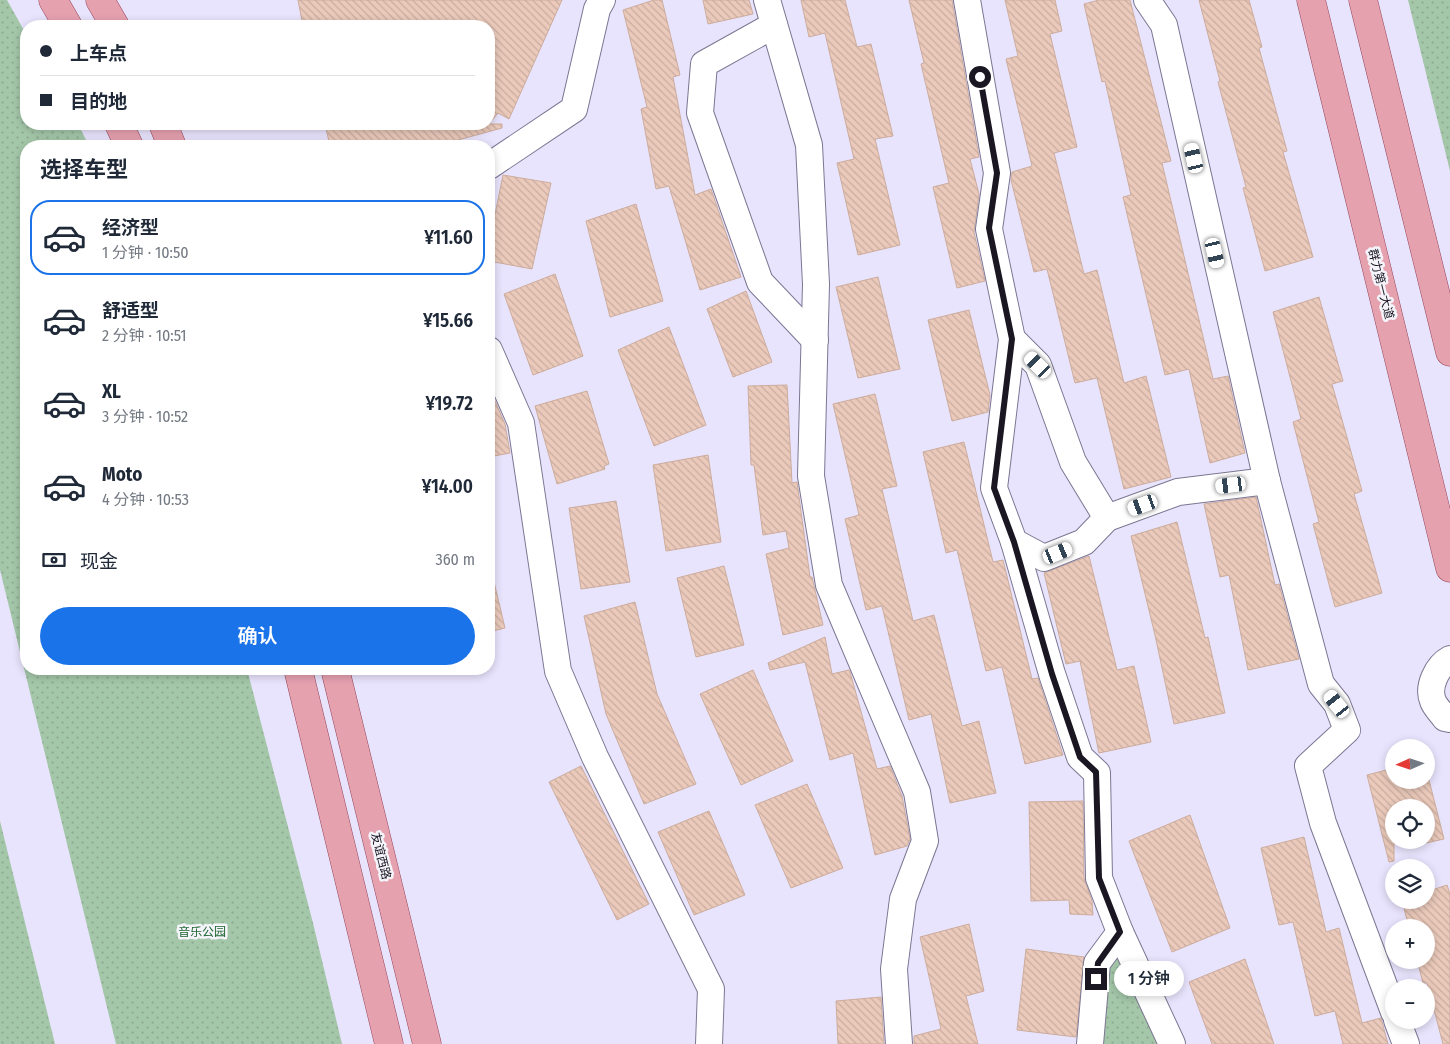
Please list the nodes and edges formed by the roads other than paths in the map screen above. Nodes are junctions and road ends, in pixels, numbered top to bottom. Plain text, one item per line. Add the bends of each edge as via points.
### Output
1 (53, 0) edge
2 (100, 0) edge
3 (602, 0) edge
4 (767, 0) edge
5 (966, 0) edge
6 (1146, 0) edge
7 (1311, 0) edge
8 (1363, 0) edge
9 (65, 20) edge
10 (111, 20) edge
11 (774, 25) junction
12 (495, 162) edge
13 (1012, 339) junction
14 (815, 340) junction
15 (1450, 352) edge
16 (495, 364) edge
17 (1267, 481) junction
18 (1107, 518) junction
19 (1014, 542) junction
20 (1450, 568) edge
21 (1450, 659) edge
22 (299, 675) edge
23 (336, 675) edge
24 (1450, 719) edge
25 (1120, 932) junction
26 (1385, 988) edge
27 (1400, 1029) edge
28 (389, 1044) edge
29 (428, 1044) edge
30 (709, 1044) edge
31 (899, 1044) edge
32 (1090, 1044) edge
33 (1172, 1044) edge
34 (1406, 1044) edge

1 - 9 main road
2 - 10 main road
3 - 12 street via 597,9 574,109
4 - 11 street
5 - 13 street via 997,173 989,228
6 - 17 street via 1164,25
7 - 20 main road, 群力第一大道
8 - 15 main road
11 - 14 street via 809,145 816,284
11 - 14 street via 704,64 700,113 760,282
13 - 18 street via 1038,365 1073,462
13 - 19 street via 994,488
14 - 31 street via 811,476 830,585 917,792 925,840 903,900 894,969
16 - 30 street via 521,422 558,672 595,757 711,989
17 - 18 street via 1178,492
17 - 26 street via 1321,684 1337,704 1348,730 1308,766 1323,822
18 - 19 street via 1084,542 1044,558
19 - 25 street via 1080,757 1096,772 1099,878
21 - 24 street via 1432,679 1432,700 1444,718
22 - 28 main road
23 - 29 main road, 友谊西路
25 - 32 street via 1098,963
25 - 33 street
27 - 34 street

